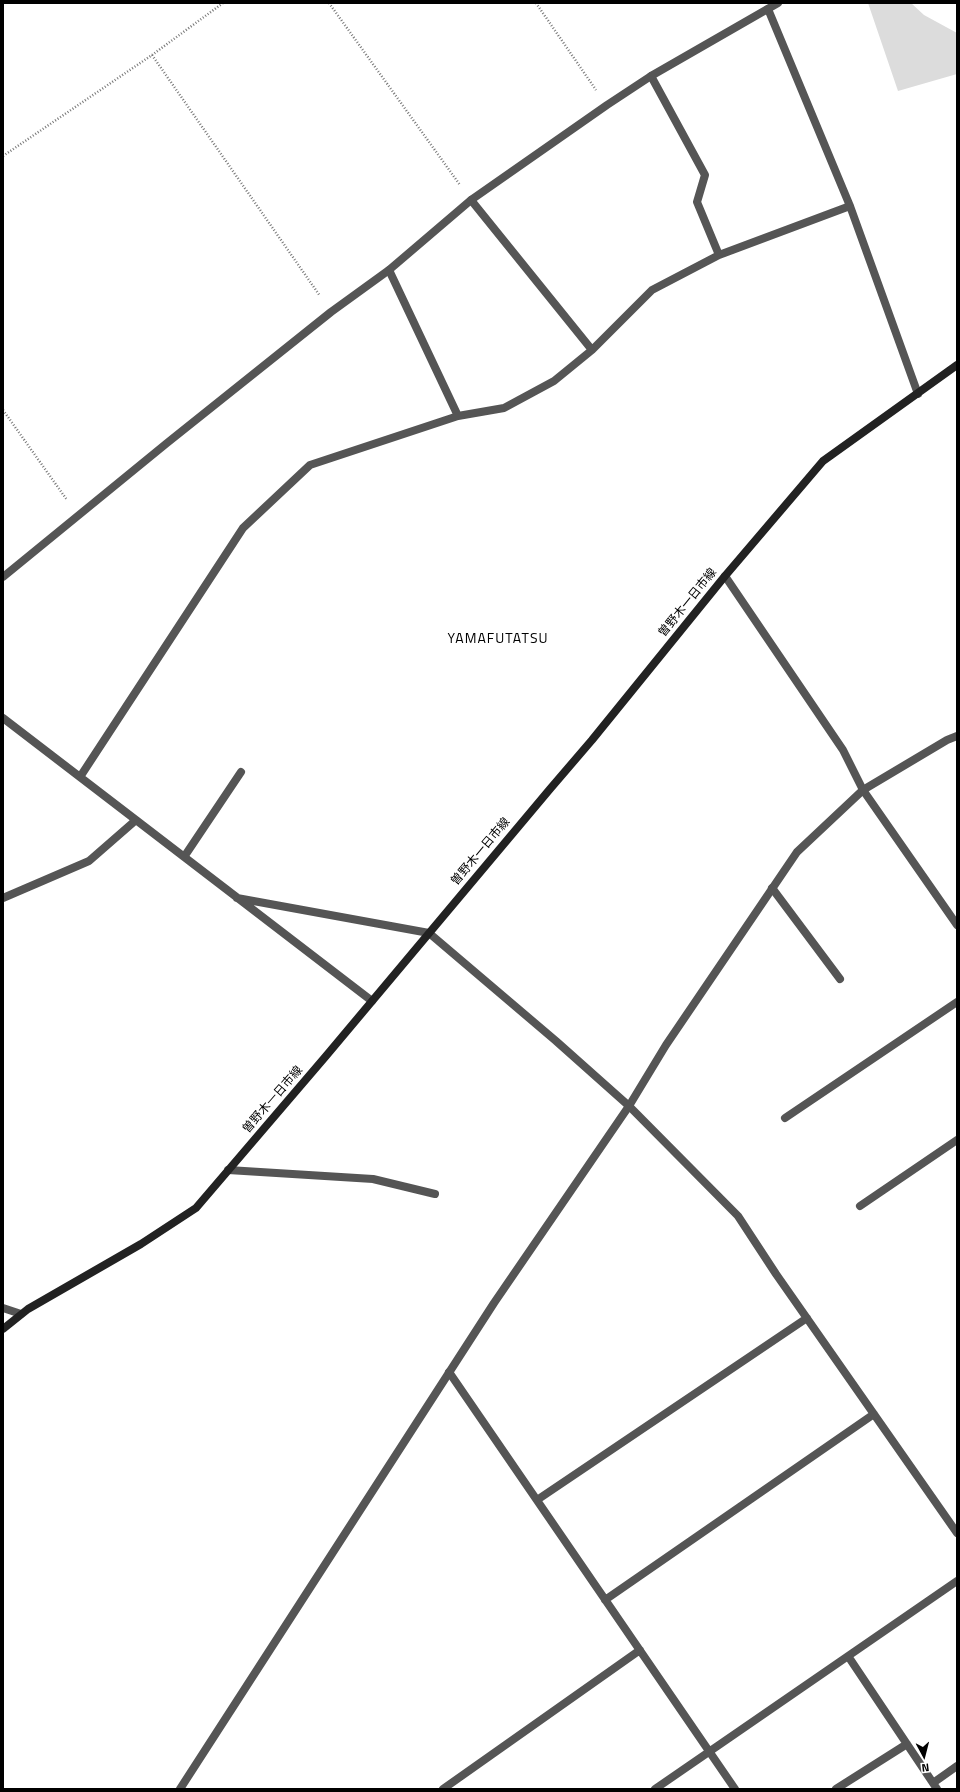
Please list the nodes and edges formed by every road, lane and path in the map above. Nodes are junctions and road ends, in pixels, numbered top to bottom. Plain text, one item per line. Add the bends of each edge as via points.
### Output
1 (224, 3) edge
2 (329, 3) edge
3 (536, 3) edge
4 (778, 3) edge
5 (768, 10) junction
6 (152, 55) junction
7 (651, 76) junction
8 (607, 105) junction
9 (3, 156) edge
10 (471, 200) junction
11 (850, 206) junction
12 (719, 255) junction
13 (389, 270) junction
14 (330, 312) junction
15 (592, 350) junction
16 (957, 365) edge
17 (918, 394) junction
18 (3, 410) edge
19 (458, 416) junction
20 (78, 515) junction
21 (725, 576) junction
22 (3, 577) edge
23 (3, 718) edge
24 (957, 736) edge
25 (241, 772) dead end
26 (80, 777) junction
27 (863, 790) junction
28 (136, 820) junction
29 (184, 857) junction
30 (772, 888) junction
31 (3, 898) edge
32 (237, 898) junction
33 (957, 924) edge
34 (430, 933) junction
35 (840, 979) dead end
36 (372, 1001) junction
37 (957, 1002) edge
38 (629, 1106) junction
39 (785, 1118) dead end
40 (957, 1140) edge
41 (228, 1170) junction
42 (435, 1194) dead end
43 (860, 1206) dead end
44 (3, 1308) edge
45 (21, 1314) junction
46 (807, 1318) junction
47 (3, 1329) edge
48 (449, 1372) junction
49 (874, 1414) junction
50 (537, 1500) junction
51 (957, 1533) edge
52 (957, 1581) edge
53 (605, 1600) junction
54 (640, 1650) junction
55 (848, 1656) junction
56 (907, 1744) junction
57 (710, 1752) junction
58 (957, 1766) edge
59 (935, 1786) edge
60 (180, 1789) edge
61 (443, 1789) edge
62 (655, 1789) edge
63 (735, 1789) edge
64 (836, 1789) edge

1 - 6 path
2 - 10 path
3 - 8 path
4 - 5 street
5 - 7 street
5 - 11 street
6 - 9 path
6 - 14 path
7 - 8 street
7 - 12 street via 705,175 696,202
8 - 10 street
10 - 13 street
10 - 15 street
11 - 12 street
11 - 17 street
12 - 15 street via 652,290
13 - 14 street
13 - 19 street
14 - 20 street
15 - 19 street via 554,381 504,408
16 - 17 main road, 曽野木一日市線
17 - 21 main road, 曽野木一日市線 via 824,461
18 - 20 path
19 - 26 street via 310,465 243,528
20 - 22 street
21 - 27 street via 843,750
21 - 34 main road, 曽野木一日市線
23 - 26 street
24 - 27 street
25 - 29 street
26 - 28 street
27 - 30 street via 797,852
27 - 33 street
28 - 29 street
28 - 31 street via 89,861
29 - 32 street
30 - 35 street
30 - 38 street via 666,1045
32 - 34 street
32 - 36 street
34 - 36 main road, 曽野木一日市線
34 - 38 street
36 - 41 main road, 曽野木一日市線
37 - 39 street
38 - 46 street via 738,1216
38 - 48 street
40 - 43 street
41 - 42 street via 373,1179
41 - 45 main road, 曽野木一日市線 via 196,1208 141,1244
44 - 45 street
45 - 47 main road, 曽野木一日市線
46 - 49 street
46 - 50 street
48 - 50 street
48 - 60 street
49 - 51 street
49 - 53 street
50 - 53 street
52 - 55 street
53 - 54 street
54 - 57 street
54 - 61 street
55 - 56 street
55 - 57 street
56 - 59 street
56 - 64 street
57 - 62 street
57 - 63 street
58 - 59 street

